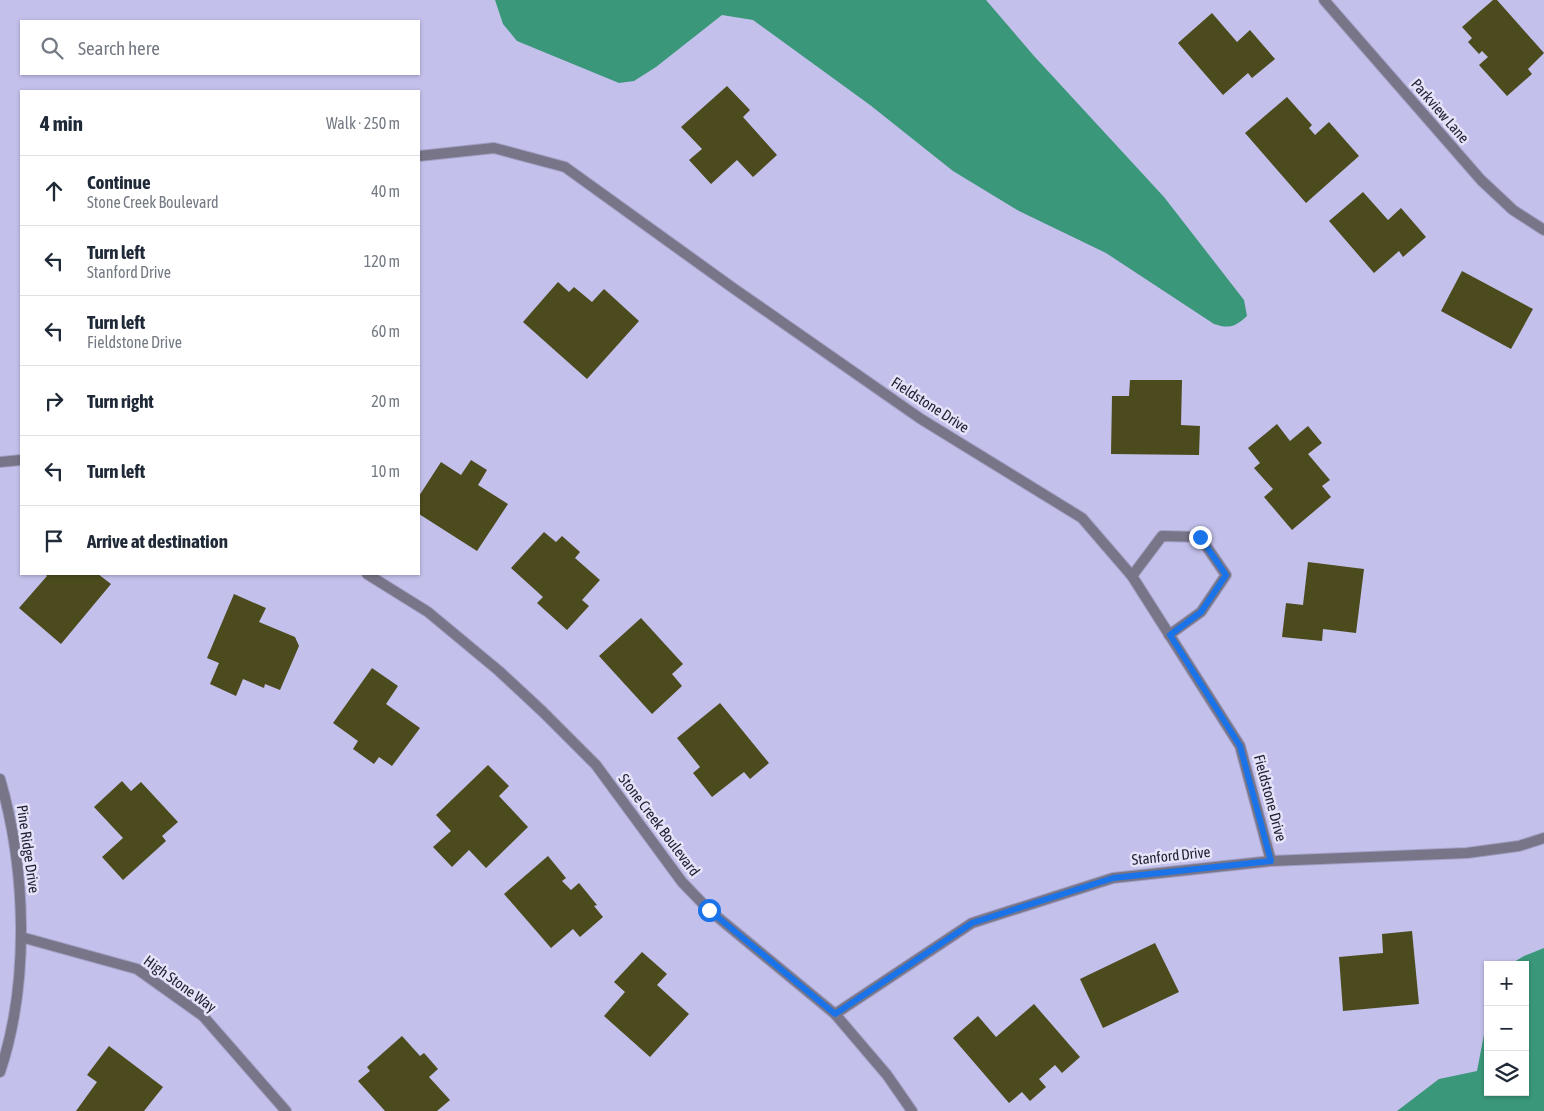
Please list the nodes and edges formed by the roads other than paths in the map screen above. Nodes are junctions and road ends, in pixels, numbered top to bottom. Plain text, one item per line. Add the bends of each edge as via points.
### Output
1 (1324, 0) edge
2 (420, 156) edge
3 (1544, 230) edge
4 (20, 460) edge
5 (0, 462) edge
6 (368, 575) edge
7 (1132, 576) junction
8 (1170, 635) junction
9 (0, 779) edge
10 (1544, 838) edge
11 (1271, 861) junction
12 (21, 937) junction
13 (835, 1014) junction
14 (0, 1072) edge
15 (286, 1111) edge
16 (912, 1111) edge

1 - 3 street, Parkview Lane via 1481,180 1513,210
2 - 7 street, Fieldstone Drive via 494,148 566,167 921,419 1082,518
4 - 5 street
6 - 13 street, Stone Creek Boulevard via 428,612 499,670 596,765 682,882 709,910
7 - 8 street, Fieldstone Drive
7 - 8 street via 1162,536 1200,537 1226,575 1201,612
8 - 11 street, Fieldstone Drive via 1240,746
9 - 12 street, Pine Ridge Drive via 8,806 19,888
10 - 11 street, Stanford Drive via 1519,846 1467,854
11 - 13 street, Stanford Drive via 1113,878 972,923
12 - 14 street, Pine Ridge Drive via 15,1004
12 - 15 street, High Stone Way via 137,969 203,1016
13 - 16 street, Stone Creek Boulevard via 887,1075

